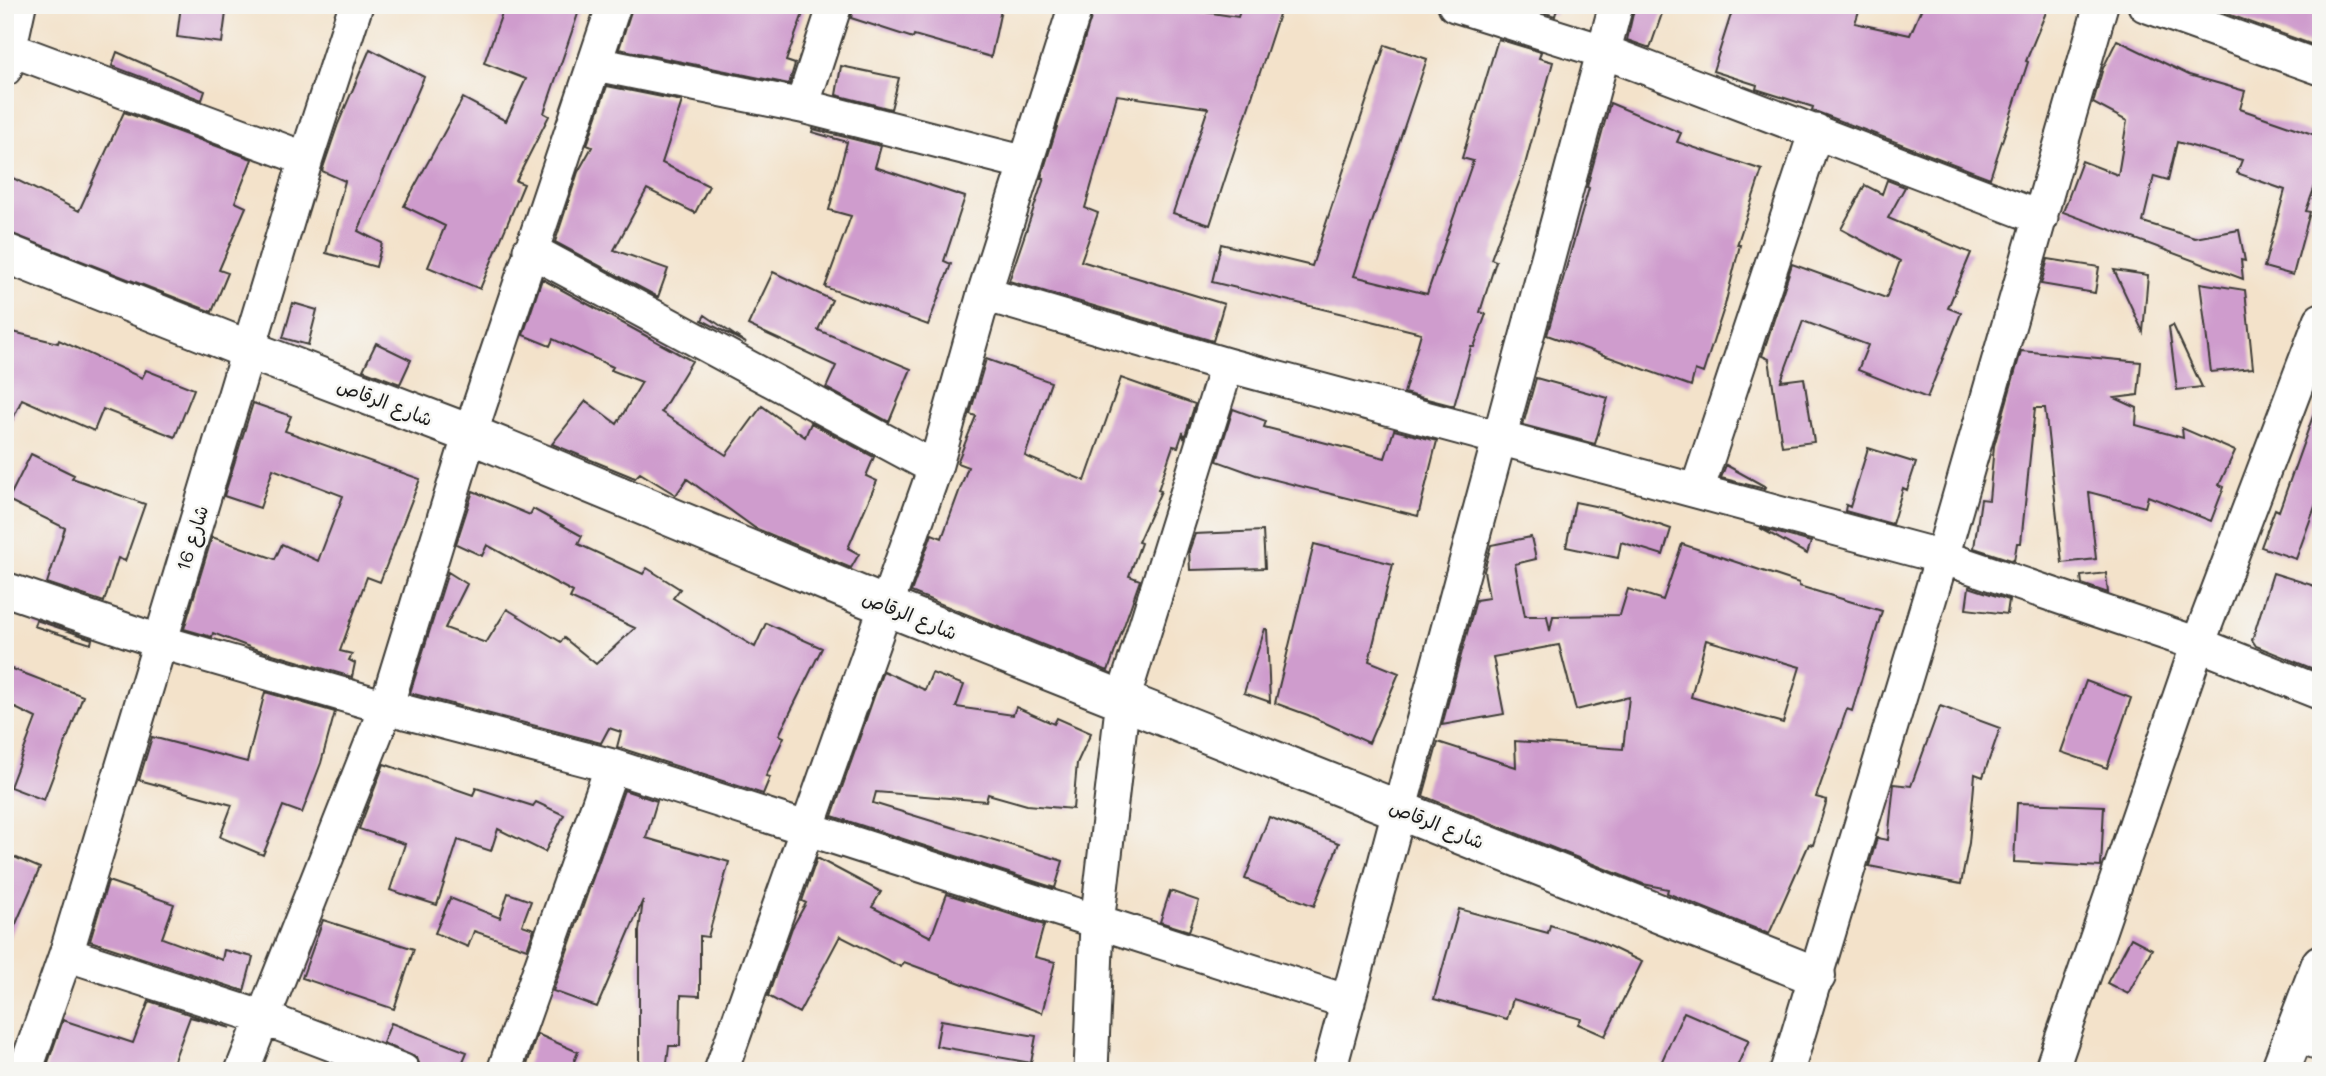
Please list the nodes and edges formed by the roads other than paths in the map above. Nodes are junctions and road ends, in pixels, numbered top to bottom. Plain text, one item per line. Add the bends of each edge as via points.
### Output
1 (19, 5) edge
2 (356, 5) edge
3 (614, 5) edge
4 (835, 5) edge
5 (1076, 5) edge
6 (1455, 5) edge
7 (1616, 5) edge
8 (2101, 5) edge
9 (2145, 5) edge
10 (1605, 52) junction
11 (8, 59) edge
12 (596, 64) junction
13 (2321, 68) edge
14 (802, 106) junction
15 (1816, 131) junction
16 (306, 159) junction
17 (1026, 163) junction
18 (2040, 218) junction
19 (530, 250) junction
20 (5, 253) edge
21 (984, 294) junction
22 (2321, 320) edge
23 (248, 350) junction
24 (1227, 365) junction
25 (470, 434) junction
26 (1498, 439) junction
27 (935, 468) junction
28 (1697, 491) junction
29 (1942, 557) junction
30 (5, 589) edge
31 (886, 606) junction
32 (161, 642) junction
33 (2198, 644) junction
34 (2321, 693) edge
35 (1123, 699) junction
36 (386, 707) junction
37 (612, 766) junction
38 (1401, 809) junction
39 (808, 828) junction
40 (1097, 924) junction
41 (66, 954) junction
42 (2321, 964) edge
43 (1816, 976) junction
44 (1348, 1002) junction
45 (261, 1017) junction
46 (2308, 1036) edge
47 (25, 1071) edge
48 (242, 1071) edge
49 (403, 1071) edge
50 (504, 1071) edge
51 (721, 1071) edge
52 (1091, 1071) edge
53 (1329, 1071) edge
54 (1787, 1071) edge
55 (2051, 1071) edge
56 (2280, 1071) edge

1 - 11 street
2 - 16 street, شارع 16
3 - 12 street
4 - 14 street
5 - 17 street
6 - 10 street
7 - 10 street
8 - 18 street
9 - 13 street
10 - 15 street
10 - 26 street
11 - 16 street
12 - 14 street
12 - 19 street
14 - 17 street
15 - 18 street
15 - 28 street
16 - 23 street, شارع 16
17 - 21 street
18 - 29 street
19 - 25 street
19 - 27 street
20 - 23 street, شارع الرقاص
21 - 24 street
21 - 27 street
22 - 33 street
23 - 25 street, شارع الرقاص
23 - 32 street, شارع 16
24 - 26 street
24 - 35 street
25 - 31 street, شارع الرقاص
25 - 36 street
26 - 28 street
26 - 38 street
27 - 31 street
28 - 29 street
29 - 33 street
29 - 43 street
30 - 32 street
31 - 35 street, شارع الرقاص
31 - 39 street
32 - 36 street
32 - 41 street, شارع 16
33 - 34 street
33 - 55 street
35 - 38 street, شارع الرقاص
35 - 40 street
36 - 37 street
36 - 45 street
37 - 39 street
37 - 50 street
38 - 43 street, شارع الرقاص
38 - 44 street
39 - 40 street
39 - 51 street
40 - 44 street
40 - 52 street
41 - 45 street
41 - 47 street, شارع 16
42 - 46 street
43 - 54 street
44 - 53 street
45 - 48 street
45 - 49 street
46 - 56 street

